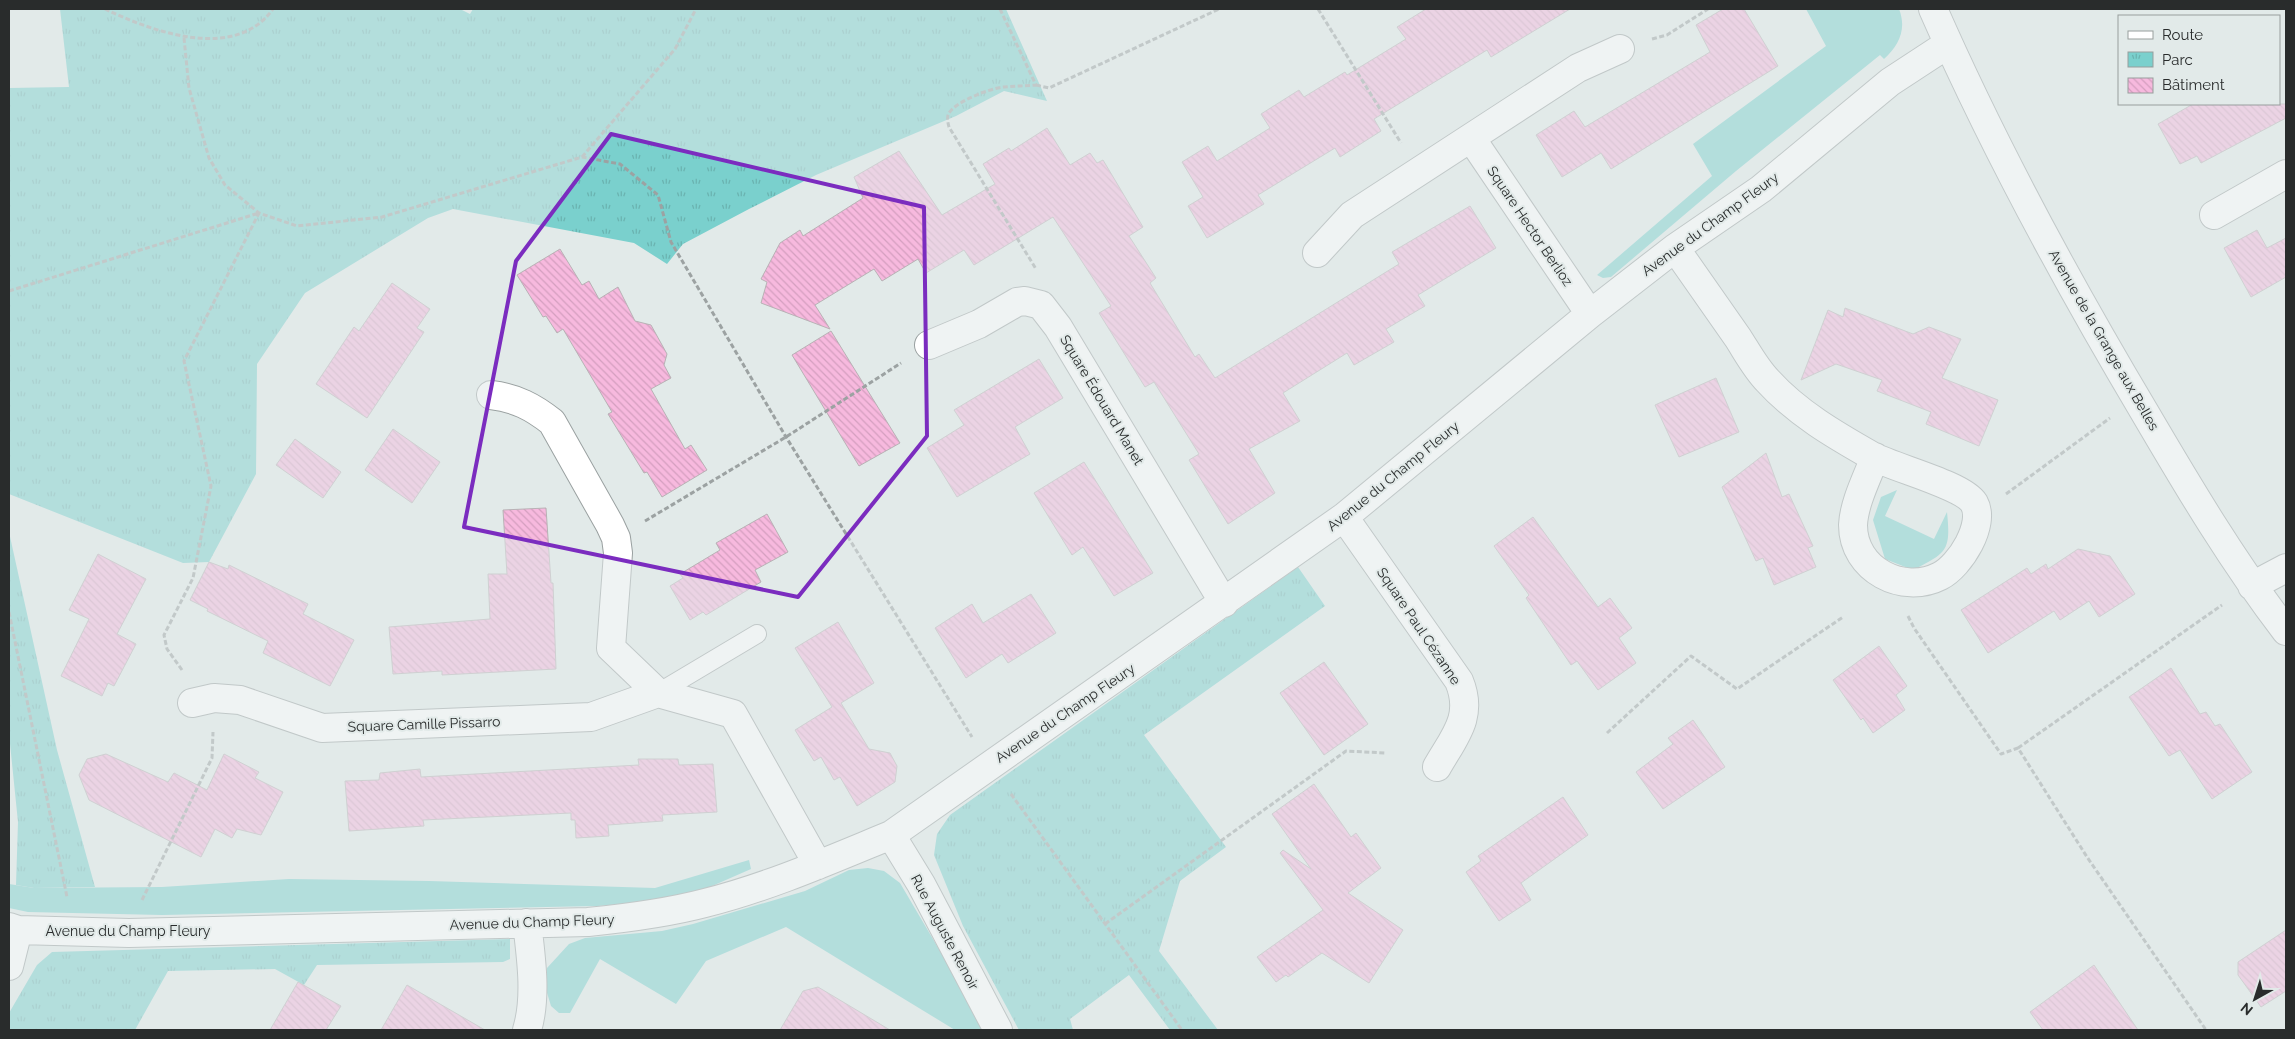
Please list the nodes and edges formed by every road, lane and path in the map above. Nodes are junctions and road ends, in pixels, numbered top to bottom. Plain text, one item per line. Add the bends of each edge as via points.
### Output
1 (105, 9) edge
2 (273, 9) edge
3 (696, 9) edge
4 (1000, 9) edge
5 (1219, 9) edge
6 (1318, 9) edge
7 (1708, 9) edge
8 (1933, 9) edge
9 (184, 38) junction
10 (1948, 44) junction
11 (1620, 49) joint
12 (1036, 86) junction
13 (1471, 138) junction
14 (582, 157) junction
15 (1419, 172) junction
16 (2286, 174) edge
17 (259, 213) junction
18 (2214, 215) dead end
19 (1675, 248) junction
20 (1317, 253) dead end
21 (9, 291) edge
22 (1033, 301) junction
23 (1590, 314) junction
24 (929, 345) dead end
25 (897, 366) dead end
26 (491, 395) dead end
27 (2111, 417) dead end
28 (786, 437) junction
29 (1875, 457) junction
30 (1977, 510) junction
31 (1344, 517) junction
32 (616, 538) junction
33 (2286, 568) edge
34 (1893, 580) junction
35 (2252, 586) junction
36 (1224, 603) junction
37 (2222, 605) dead end
38 (9, 612) edge
39 (1843, 617) dead end
40 (2286, 631) edge
41 (757, 634) dead end
42 (658, 693) junction
43 (203, 700) junction
44 (1607, 733) dead end
45 (975, 742) dead end
46 (2018, 748) junction
47 (1386, 753) dead end
48 (1437, 767) dead end
49 (1021, 807) dead end
50 (891, 834) junction
51 (818, 866) junction
52 (527, 923) junction
53 (1106, 924) junction
54 (14, 928) edge
55 (74, 932) junction
56 (129, 933) junction
57 (9, 966) edge
58 (527, 1030) edge
59 (998, 1030) edge
60 (1182, 1030) edge
61 (2206, 1030) edge

1 - 9 path via 135,24
2 - 9 path via 263,23 234,36
3 - 14 path via 675,49
4 - 12 path
5 - 12 path via 1049,88
6 - 15 path
7 - 11 path via 1667,35
8 - 10 street, Avenue de la Grange aux Belles
9 - 17 path via 189,88 209,158 225,184
10 - 19 street, Avenue du Champ Fleury via 1890,82 1761,189
10 - 35 street, Avenue de la Grange aux Belles via 2081,306
11 - 13 street via 1578,68
12 - 22 path via 1002,87 974,96 948,115 949,127 1038,271
13 - 15 street
13 - 23 street, Square Hector Berlioz
14 - 17 path via 382,217 298,226
14 - 28 path via 620,164 658,195 671,242
15 - 20 street via 1352,215
16 - 18 street
17 - 21 path
17 - 43 path via 184,362 211,486 193,578 164,635 167,649
19 - 23 street, Avenue du Champ Fleury
19 - 29 street via 1766,380 1813,420
22 - 24 street via 1017,302 979,324
22 - 36 street, Square Édouard Manet via 1048,311
23 - 31 street, Avenue du Champ Fleury
25 - 28 path
26 - 32 street via 520,401 552,422
27 - 30 path via 2011,491
28 - 32 path
28 - 45 path
29 - 30 street via 1967,495
29 - 34 street via 1855,511 1855,540 1869,565 1880,575
30 - 34 street via 1975,528 1965,551 1942,576 1910,584
31 - 36 street, Avenue du Champ Fleury
31 - 48 street, Square Paul Cézanne via 1459,681 1464,693 1464,717
32 - 42 street via 618,554 611,648
33 - 35 street
34 - 46 path via 1914,628 2001,754
35 - 40 street, Avenue de la Grange aux Belles
36 - 50 street, Avenue du Champ Fleury
37 - 46 path
38 - 55 path
39 - 44 path via 1737,689 1691,656
41 - 42 lane
42 - 43 street, Square Camille Pissarro via 591,717 322,728 240,700
42 - 51 street via 733,714
43 - 56 path via 212,758 134,916
46 - 61 path via 2087,858
47 - 53 path via 1346,751
49 - 53 path
50 - 51 street, Avenue du Champ Fleury
50 - 59 street, Rue Auguste Renoir
51 - 52 street, Avenue du Champ Fleury via 750,890 659,913 588,922
52 - 56 street, Avenue du Champ Fleury
52 - 58 street via 532,975 531,1014
53 - 60 path
54 - 55 street, Avenue du Champ Fleury
54 - 57 street
55 - 56 street, Avenue du Champ Fleury

